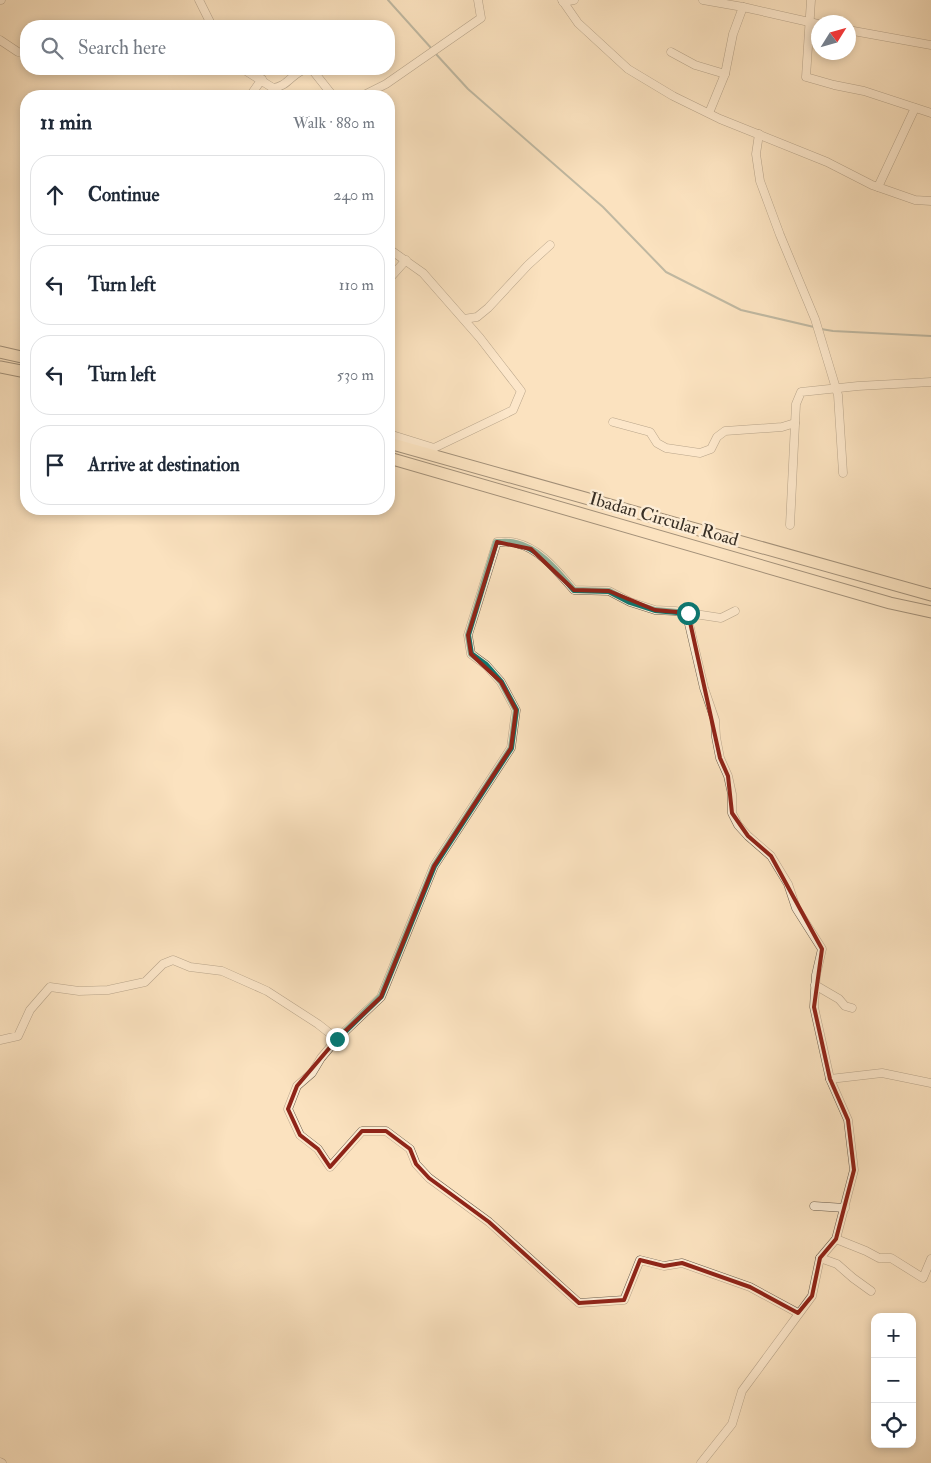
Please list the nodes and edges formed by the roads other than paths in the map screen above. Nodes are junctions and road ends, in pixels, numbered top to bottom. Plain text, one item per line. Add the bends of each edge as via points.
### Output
1 (199, 0) edge
2 (478, 0) edge
3 (574, 0) edge
4 (703, 0) edge
5 (811, 0) edge
6 (562, 1) edge
7 (747, 5) edge
8 (209, 20) edge
9 (810, 22) junction
10 (856, 31) edge
11 (0, 40) edge
12 (931, 45) edge
13 (20, 52) edge
14 (670, 52) dead end
15 (725, 74) junction
16 (254, 75) edge
17 (296, 75) edge
18 (316, 75) edge
19 (262, 79) junction
20 (254, 90) edge
21 (328, 90) edge
22 (374, 90) edge
23 (915, 108) junction
24 (709, 113) junction
25 (931, 113) edge
26 (759, 134) junction
27 (878, 187) junction
28 (931, 201) edge
29 (550, 244) dead end
30 (395, 253) edge
31 (406, 260) junction
32 (395, 272) edge
33 (464, 320) junction
34 (0, 352) edge
35 (20, 357) edge
36 (0, 367) edge
37 (20, 371) edge
38 (931, 382) edge
39 (837, 389) junction
40 (613, 422) dead end
41 (795, 424) junction
42 (395, 436) edge
43 (395, 445) edge
44 (395, 460) edge
45 (843, 473) dead end
46 (790, 525) dead end
47 (931, 595) edge
48 (735, 611) dead end
49 (931, 612) edge
50 (688, 613) junction
51 (815, 985) junction
52 (852, 1008) dead end
53 (337, 1039) junction
54 (0, 1040) edge
55 (830, 1079) junction
56 (931, 1083) edge
57 (814, 1206) dead end
58 (845, 1208) junction
59 (836, 1239) junction
60 (820, 1258) junction
61 (931, 1259) edge
62 (923, 1278) junction
63 (931, 1283) edge
64 (871, 1291) dead end
65 (798, 1313) junction
66 (701, 1463) edge

1 - 8 street
2 - 22 street via 481,18
3 - 6 street
4 - 7 street
5 - 9 street
6 - 24 street via 578,23 628,69
7 - 9 street
7 - 15 street via 733,34
9 - 23 street via 806,77
10 - 12 street
11 - 13 street
14 - 15 street via 695,65
15 - 24 street
16 - 19 street
17 - 19 street via 284,85 273,88
18 - 21 street
19 - 20 street
23 - 25 street
23 - 27 street
24 - 26 street
26 - 27 street
26 - 39 street via 756,154 760,181 821,335
27 - 28 street via 915,200
29 - 33 street via 477,318
30 - 31 street
31 - 32 street
31 - 33 street via 424,273
33 - 42 street via 521,391 513,410 434,448
34 - 35 highway
36 - 37 highway
38 - 39 street
39 - 41 street via 801,392 796,404
39 - 45 street
40 - 41 street via 650,432 657,444 666,448 700,453 711,449 717,437 725,431
41 - 46 street
43 - 47 highway, Ibadan Circular Road
44 - 49 highway, Ibadan Circular Road
48 - 50 street via 722,618
50 - 51 street via 704,688 715,720 720,758 732,794 732,813 738,825 771,856 788,884 796,908 822,949
50 - 53 street via 655,610 609,591 574,590 549,562 531,549 515,542 496,542 468,635 471,654 501,682 516,710 511,748 434,866 381,996
51 - 52 street
51 - 55 street via 814,1007
53 - 54 street via 267,990 222,971 190,967 174,960 163,964 145,982 108,990 50,987 30,1010 18,1036
53 - 65 street via 312,1073 297,1086 288,1109 300,1135 318,1149 330,1167 362,1131 386,1131 410,1148 416,1164 429,1178 489,1222 579,1302 624,1300 640,1260 664,1266 682,1263 750,1287
55 - 56 street via 882,1073
55 - 58 street via 848,1120 854,1170
57 - 58 street
58 - 59 street
59 - 60 street
59 - 62 street via 879,1258 891,1258
60 - 64 street via 837,1264
60 - 65 street via 812,1296
61 - 62 street
62 - 63 street
65 - 66 street via 742,1391 732,1424

